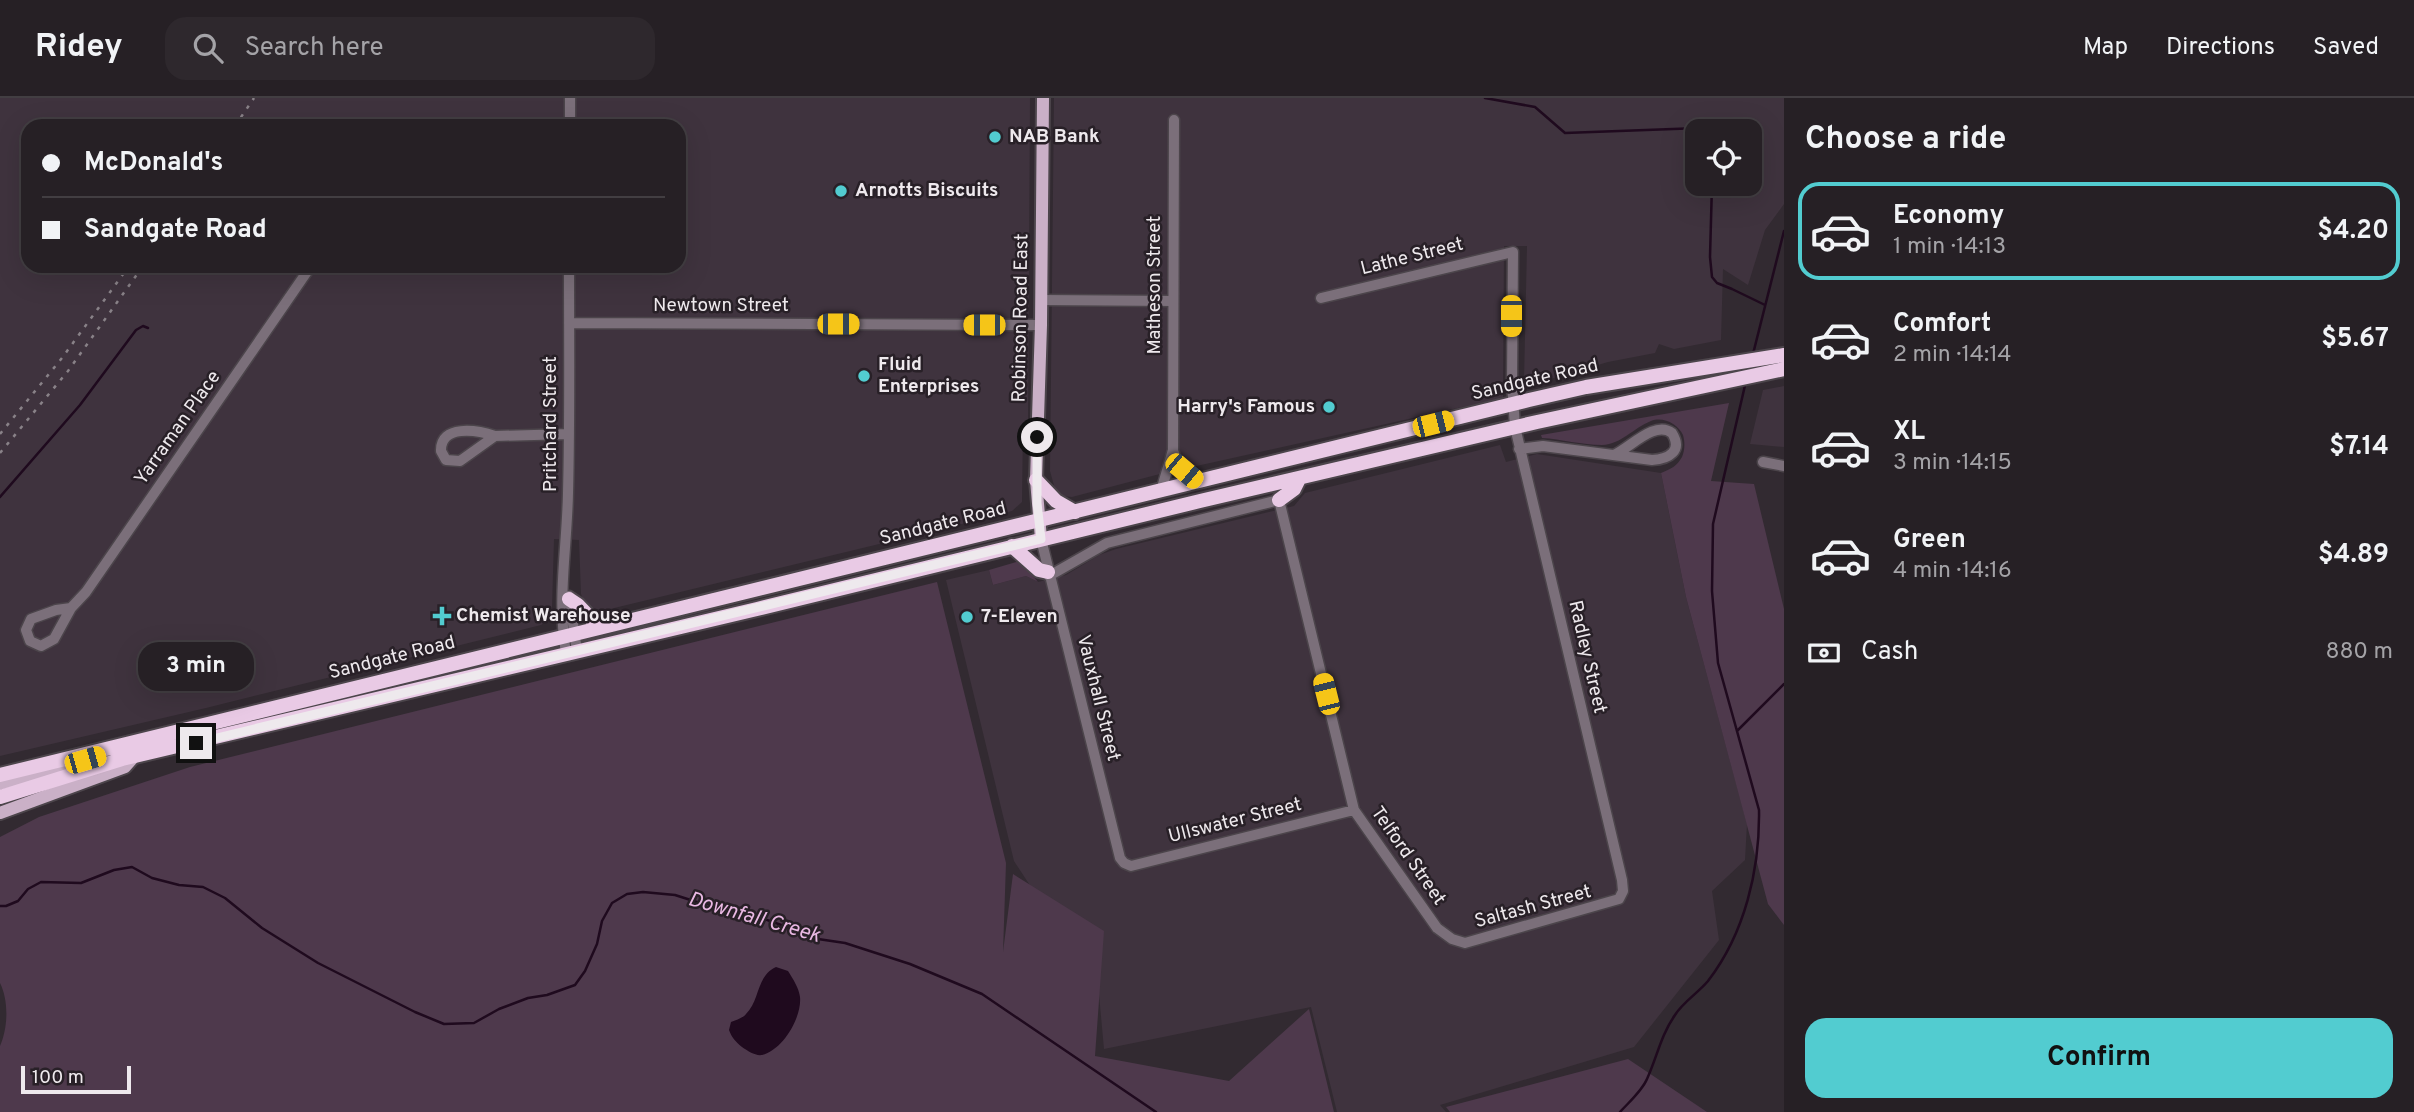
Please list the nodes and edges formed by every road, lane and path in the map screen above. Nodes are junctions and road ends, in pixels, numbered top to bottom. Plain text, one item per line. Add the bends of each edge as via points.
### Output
1 (570, 98) edge
2 (1043, 98) edge
3 (570, 119) edge
4 (1174, 120) dead end
5 (1513, 252) joint
6 (306, 273) edge
7 (569, 273) edge
8 (1321, 298) dead end
9 (1041, 300) junction
10 (1173, 301) junction
11 (569, 323) junction
12 (1041, 325) junction
13 (1784, 355) edge
14 (1767, 365) junction
15 (1784, 369) edge
16 (1513, 404) junction
17 (1515, 427) junction
18 (569, 434) junction
19 (495, 436) junction
20 (1519, 449) junction
21 (1173, 450) junction
22 (1614, 455) junction
23 (1763, 462) dead end
24 (1784, 466) edge
25 (1299, 479) junction
26 (1036, 480) junction
27 (1197, 482) junction
28 (1161, 491) junction
29 (1279, 500) junction
30 (1075, 512) junction
31 (1038, 521) junction
32 (1041, 539) junction
33 (1012, 546) junction
34 (1048, 574) junction
35 (564, 583) junction
36 (569, 599) junction
37 (71, 608) junction
38 (599, 627) junction
39 (568, 635) junction
40 (572, 652) junction
41 (115, 748) junction
42 (133, 758) junction
43 (0, 775) edge
44 (0, 784) edge
45 (0, 797) edge
46 (1354, 810) junction
47 (0, 813) edge
48 (1124, 863) joint
49 (1622, 896) joint
50 (1451, 939) joint

1 - 3 street
2 - 9 main road, Robinson Road East
4 - 10 street, Matheson Street
5 - 8 street, Lathe Street
5 - 16 street, Radley Street
6 - 37 street, Yarraman Place
7 - 11 street, Pritchard Street
9 - 10 street
9 - 12 main road, Robinson Road East
10 - 21 street, Matheson Street
11 - 12 street, Newtown Street
11 - 18 street, Pritchard Street
12 - 26 main road, Robinson Road East
13 - 14 highway, Sandgate Road
14 - 15 highway, Sandgate Road
14 - 16 highway, Sandgate Road via 1739,363 1586,387
14 - 17 highway, Sandgate Road via 1730,380
16 - 17 street, Radley Street
16 - 27 highway, Sandgate Road
17 - 20 street, Radley Street
17 - 25 highway, Sandgate Road
18 - 19 street
18 - 35 street, Pritchard Street
19 - 19 street via 460,461 446,460 441,451 443,438 451,433
20 - 22 street via 1543,446
20 - 49 street, Radley Street via 1622,880
21 - 27 street via 1181,469
21 - 28 street, Matheson Street
22 - 22 street via 1660,428 1672,433 1676,443 1673,454 1662,460
23 - 24 street
25 - 29 highway
25 - 32 highway, Sandgate Road
26 - 30 highway via 1056,502
26 - 31 main road, Robinson Road East
27 - 28 highway, Sandgate Road
28 - 30 highway, Sandgate Road
29 - 34 street via 1107,544
29 - 46 street, Telford Street
30 - 31 highway, Sandgate Road
31 - 32 main road, Robinson Road East
31 - 38 highway, Sandgate Road
32 - 33 highway, Sandgate Road
32 - 34 street, Vauxhall Street
33 - 34 highway
33 - 40 highway, Sandgate Road
34 - 48 street, Vauxhall Street
35 - 36 street, Pritchard Street
35 - 39 street, Pritchard Street via 561,607
36 - 38 highway
36 - 39 street, Pritchard Street
37 - 37 street, Yarraman Place via 50,643 41,646 30,641 26,630 31,619
38 - 39 highway, Sandgate Road
39 - 40 street, Pritchard Street
39 - 41 highway, Sandgate Road
40 - 42 highway, Sandgate Road
41 - 43 highway, Sandgate Road
41 - 44 main road, Sandgate Road
42 - 45 highway, Sandgate Road
42 - 47 main road, Sandgate Road via 125,767
46 - 48 street, Ullswater Street via 1131,866
46 - 50 street, Telford Street via 1437,929
49 - 50 street, Saltash Street via 1611,903 1465,943

